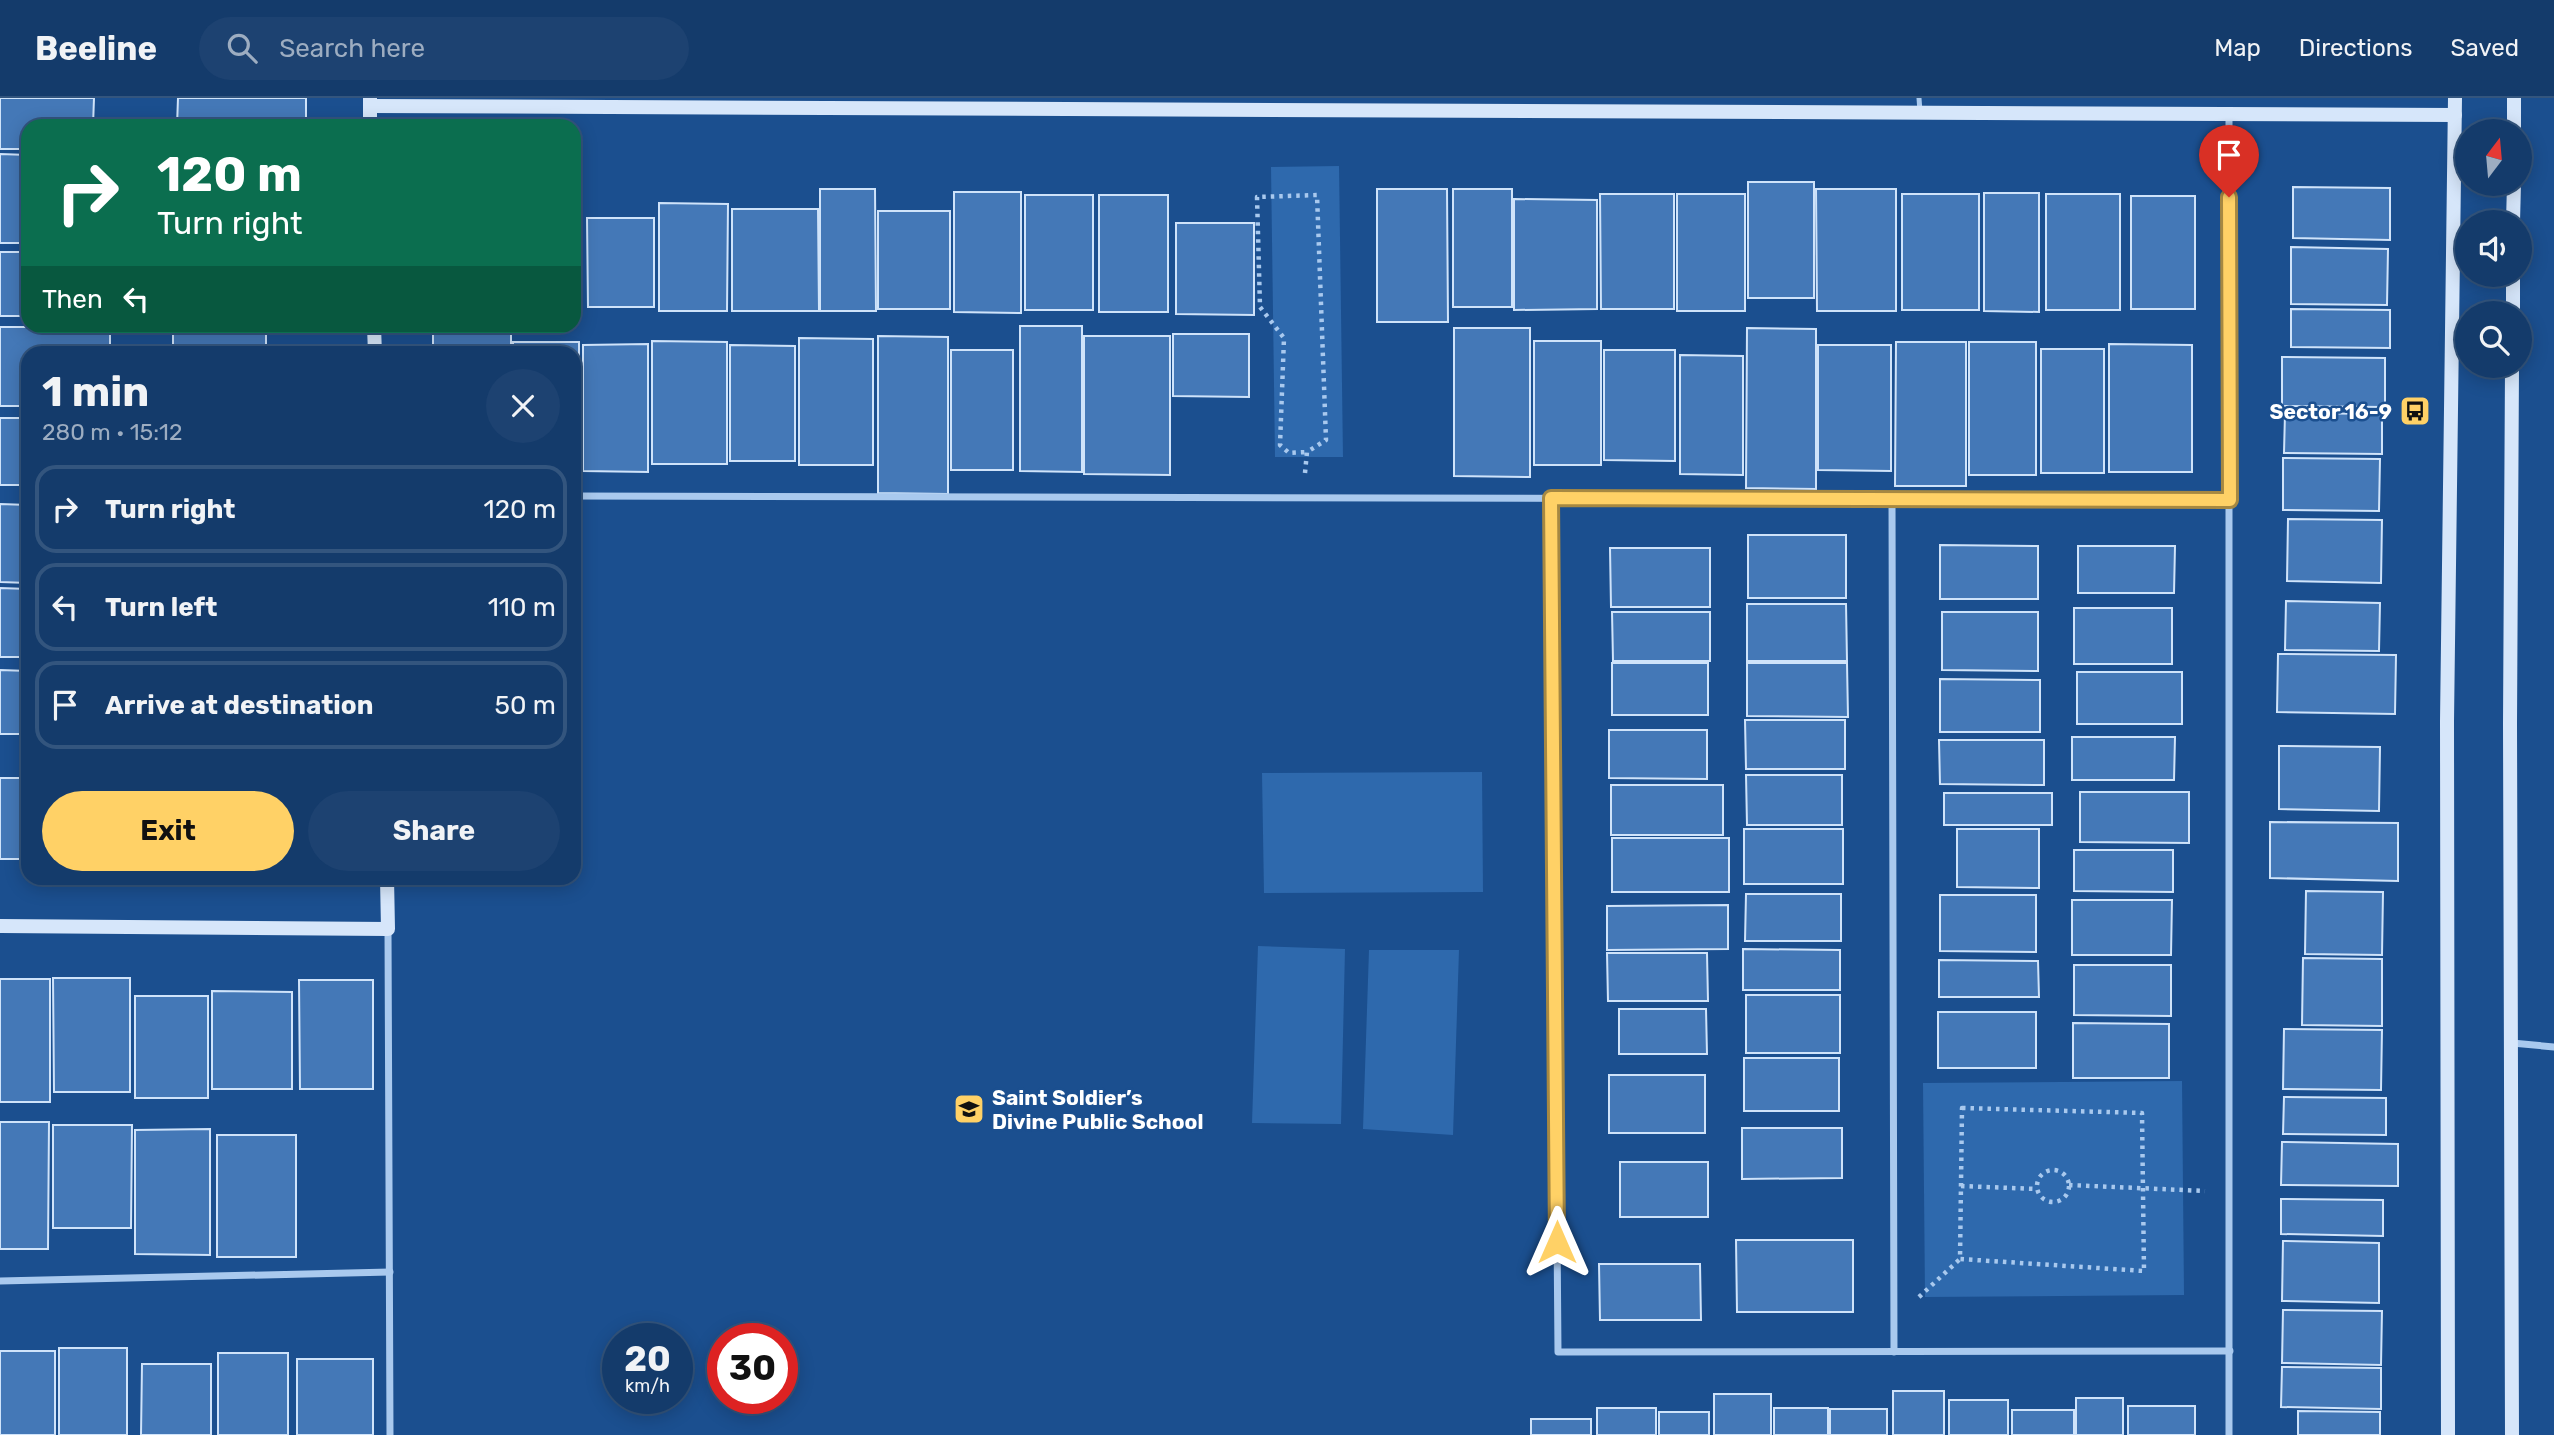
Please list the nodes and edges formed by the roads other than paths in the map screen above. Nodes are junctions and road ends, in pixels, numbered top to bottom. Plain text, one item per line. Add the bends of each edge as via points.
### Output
1 (2455, 98) edge
2 (2514, 98) edge
3 (370, 102) edge
4 (1049, 103) edge
5 (1676, 105) edge
6 (1919, 105) edge
7 (2229, 114) junction
8 (2455, 115) junction
9 (2514, 119) edge
10 (2512, 378) edge
11 (581, 496) edge
12 (1551, 498) junction
13 (1892, 499) junction
14 (2230, 500) junction
15 (387, 885) edge
16 (0, 926) edge
17 (388, 929) junction
18 (2512, 1043) junction
19 (2554, 1046) edge
20 (390, 1272) junction
21 (0, 1282) edge
22 (1894, 1352) junction
23 (2230, 1352) junction
24 (390, 1435) edge
25 (2229, 1435) edge
26 (2448, 1435) edge
27 (2512, 1435) edge

1 - 8 street
2 - 9 street
3 - 4 street
4 - 5 street
5 - 6 street
6 - 7 street
7 - 8 street
7 - 14 street
8 - 26 street via 2447,721
10 - 18 street
11 - 12 street
12 - 13 street
12 - 22 street via 1558,1352
13 - 14 street
13 - 22 street
14 - 23 street
15 - 17 street
16 - 17 street
17 - 20 street
18 - 19 street
18 - 27 street
20 - 21 street
20 - 24 street
22 - 23 street
23 - 25 street

